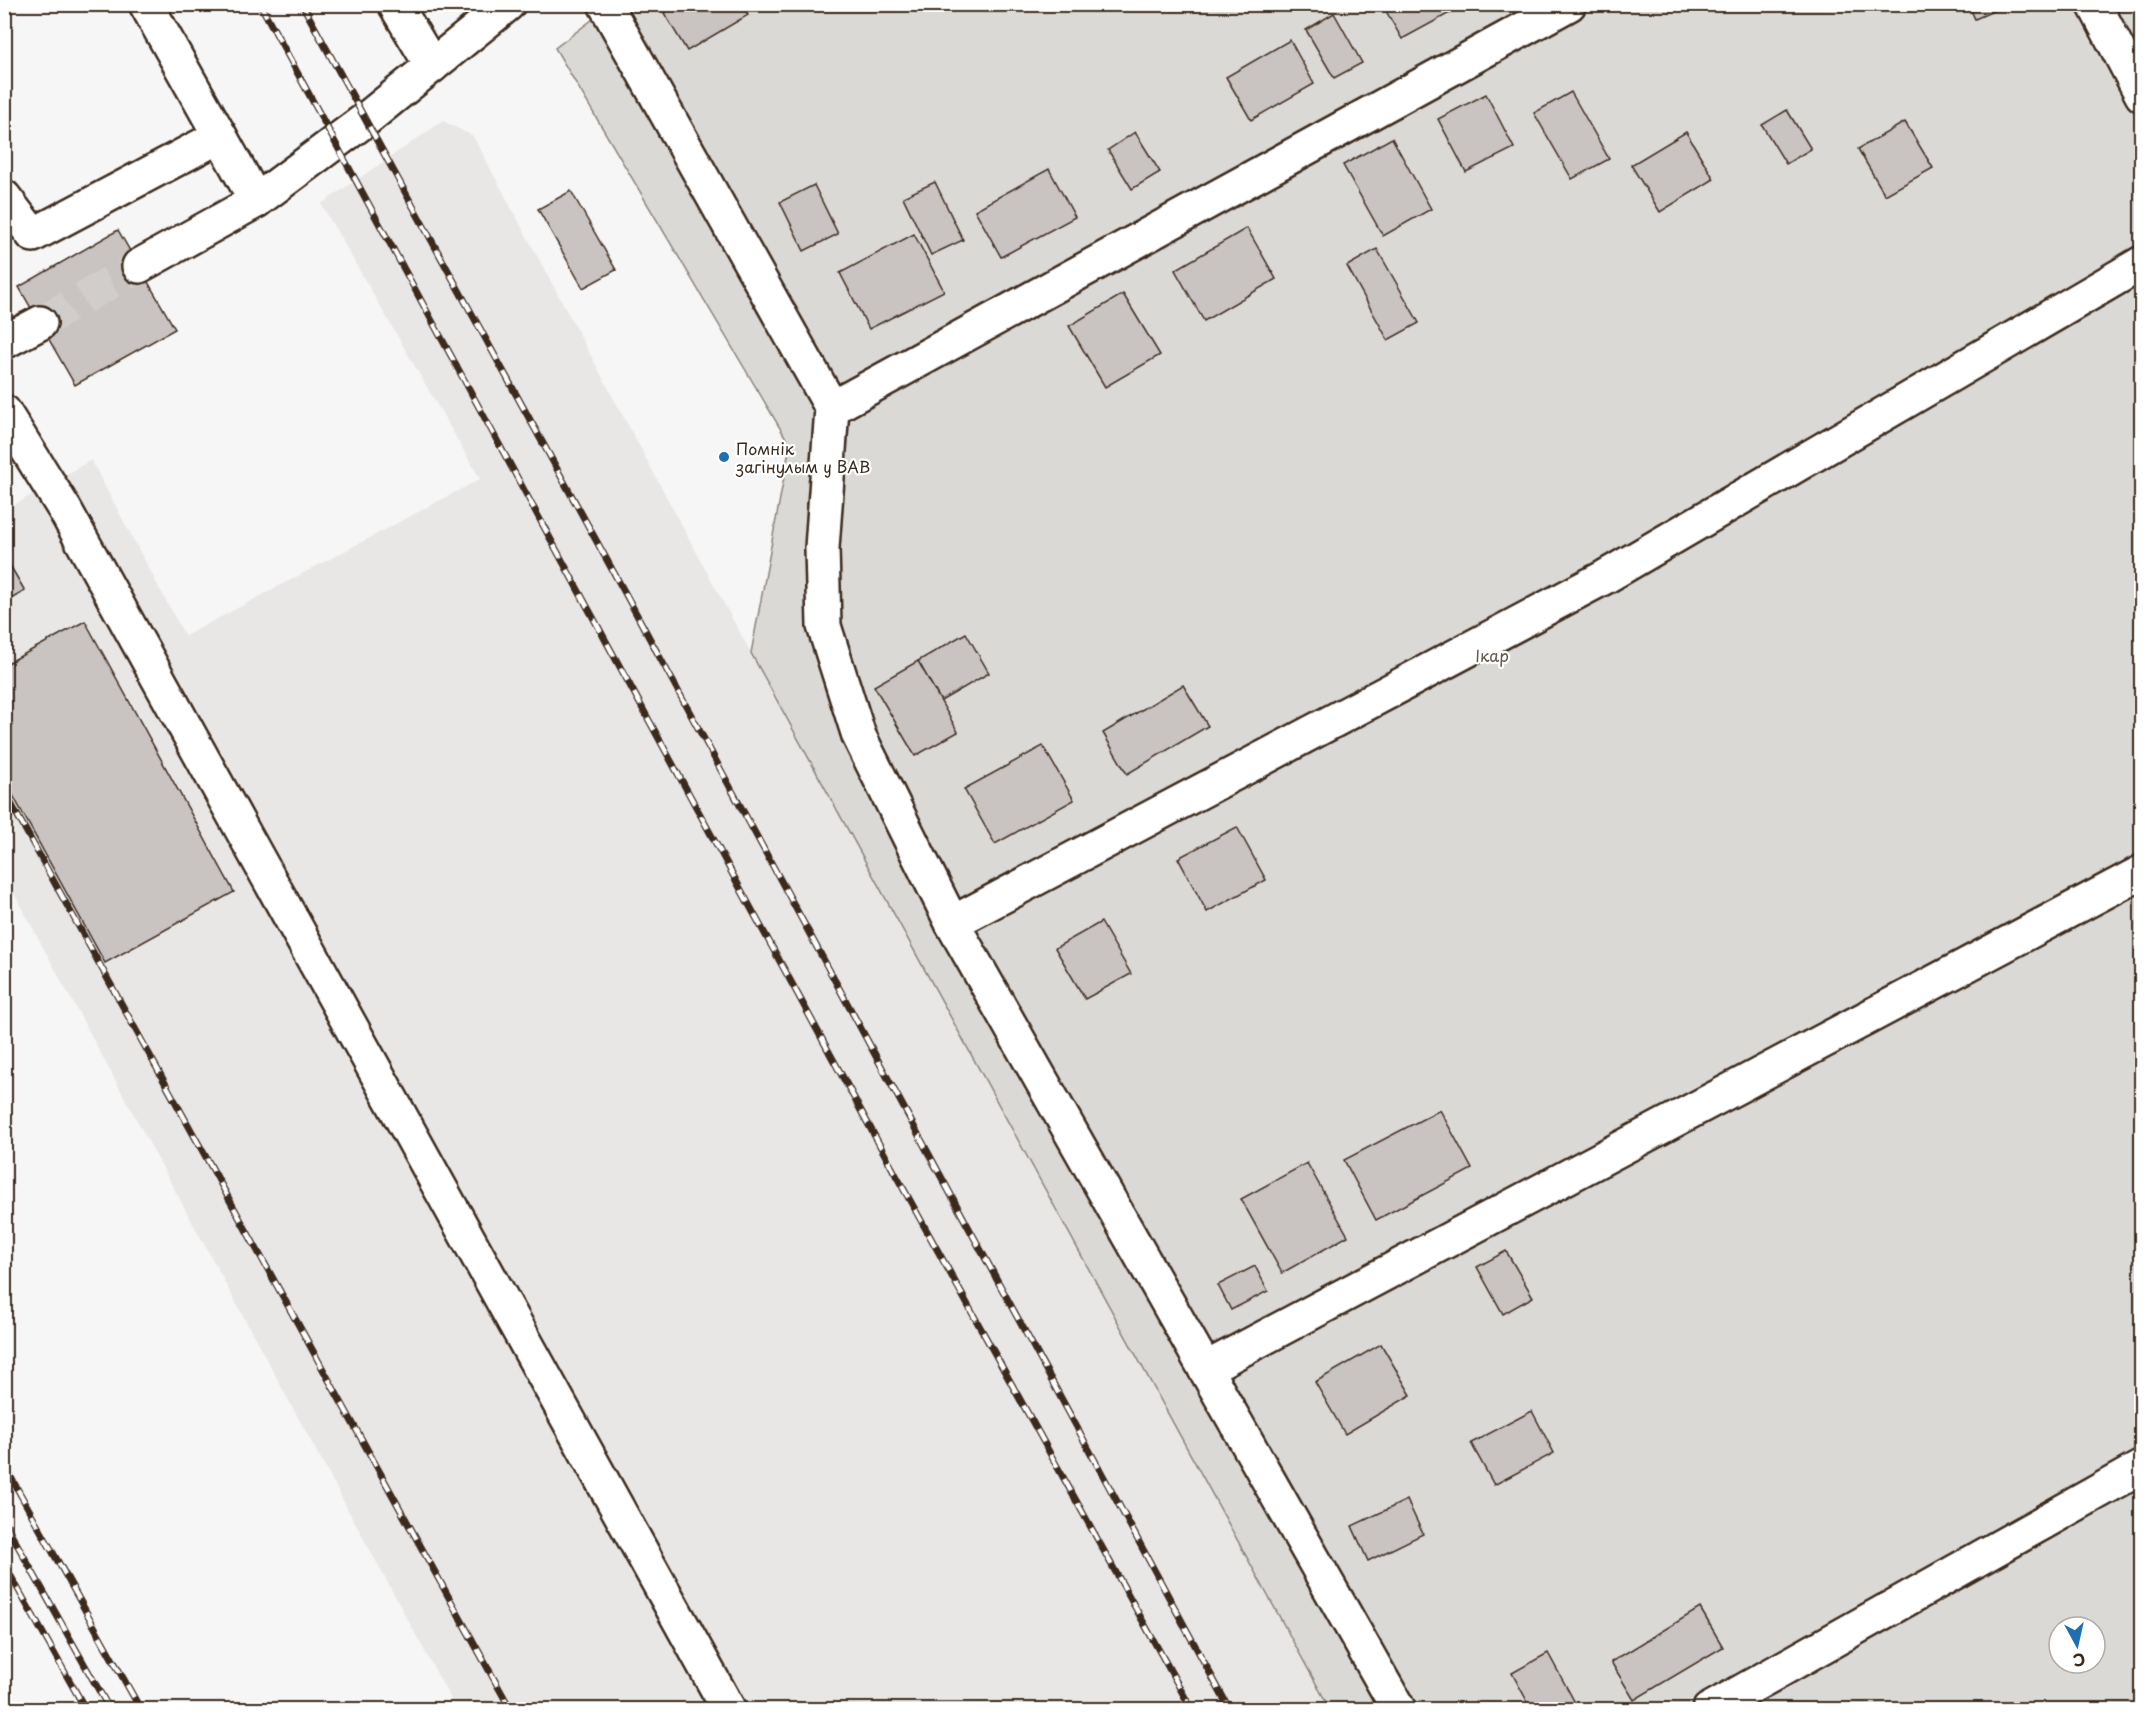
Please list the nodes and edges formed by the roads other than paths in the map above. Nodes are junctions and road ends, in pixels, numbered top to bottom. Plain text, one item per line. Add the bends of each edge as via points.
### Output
1 (146, 4) edge
2 (395, 4) edge
3 (508, 4) edge
4 (605, 4) edge
5 (1569, 4) edge
6 (2094, 4) edge
7 (432, 66) junction
8 (2142, 95) edge
9 (220, 136) junction
10 (4, 197) edge
11 (256, 201) junction
12 (2142, 263) edge
13 (139, 266) tunnel mouth
14 (40, 323) tunnel mouth
15 (4, 342) edge
16 (832, 408) junction
17 (4, 412) edge
18 (2142, 872) edge
19 (952, 923) junction
20 (1205, 1369) junction
21 (2142, 1467) edge
22 (729, 1710) edge
23 (1399, 1710) edge
24 (1709, 1710) edge

1 - 9 street
2 - 7 street
3 - 7 street
4 - 16 street
5 - 16 street
6 - 8 street
7 - 11 street
9 - 10 street via 33,235
9 - 11 street
11 - 13 street
12 - 19 street via 1605,577
14 - 15 street
16 - 19 street via 822,548 824,626 860,736
17 - 22 street via 65,510
18 - 20 street
19 - 20 street
20 - 23 street
21 - 24 street

